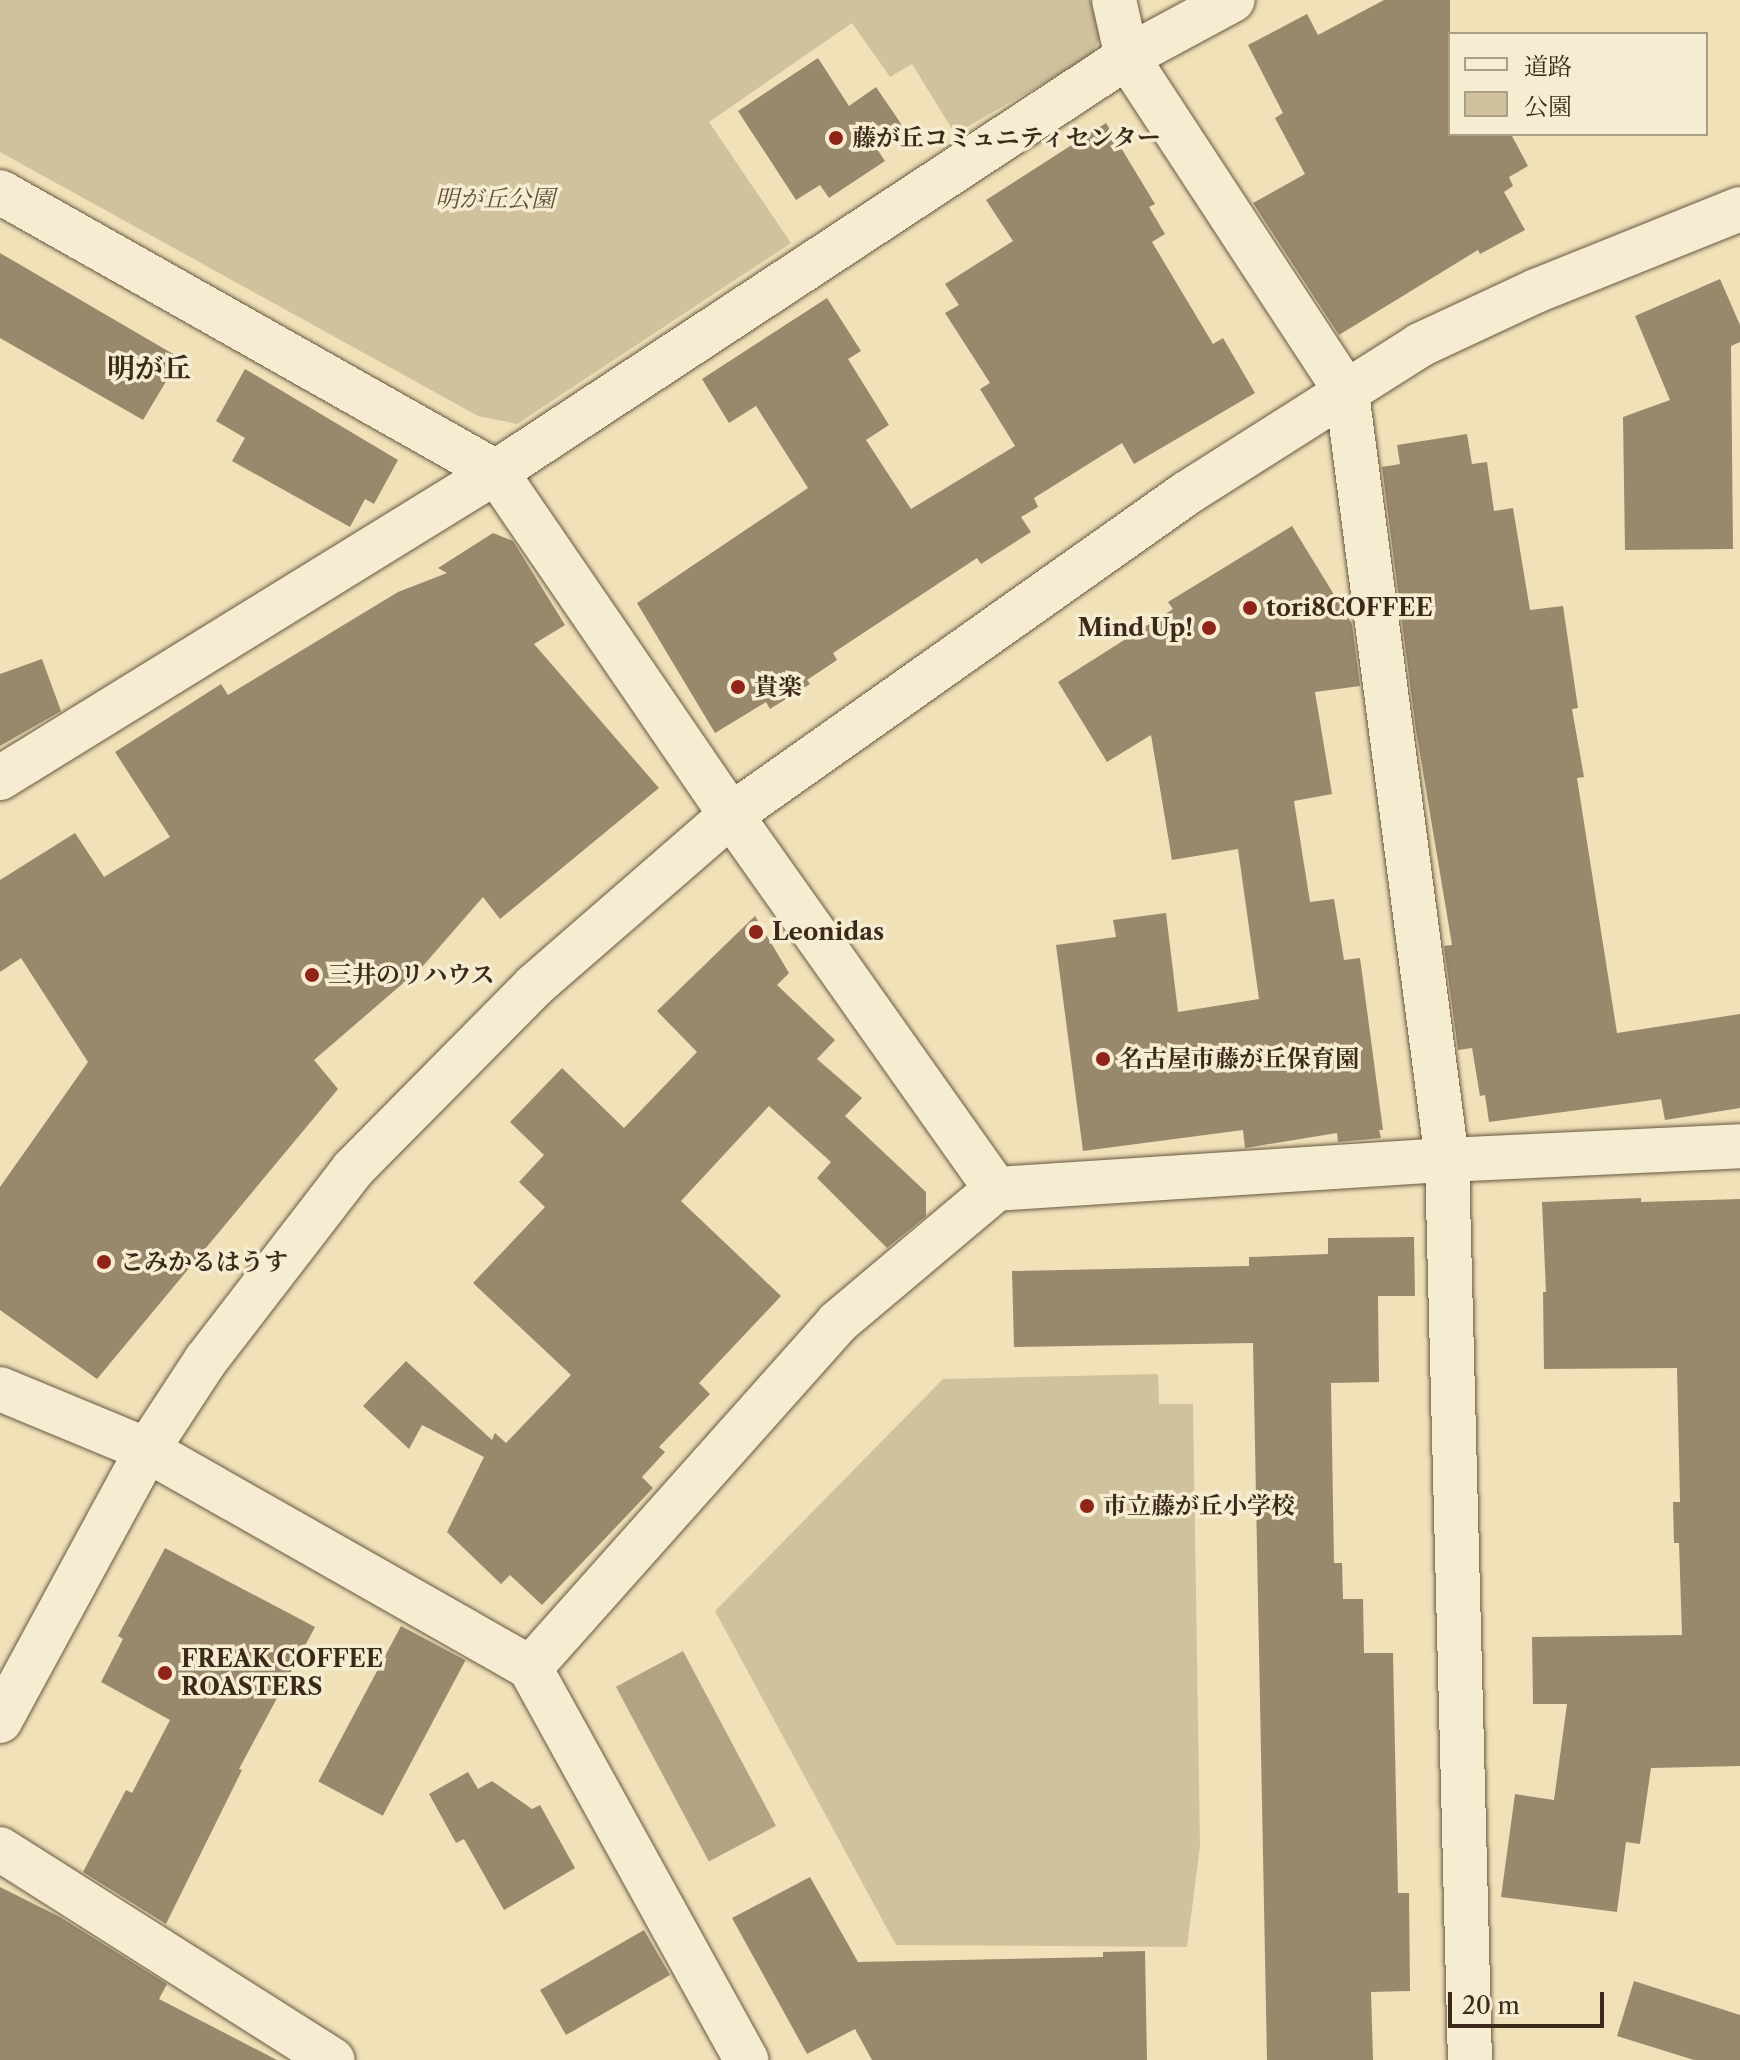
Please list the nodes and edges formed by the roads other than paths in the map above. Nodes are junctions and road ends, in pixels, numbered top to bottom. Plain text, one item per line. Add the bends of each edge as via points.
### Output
1 (1114, 0) edge
2 (1233, 0) edge
3 (1127, 57) junction
4 (0, 192) edge
5 (1740, 209) edge
6 (1347, 393) junction
7 (496, 472) junction
8 (0, 778) edge
9 (731, 815) junction
10 (1740, 1146) edge
11 (1447, 1160) junction
12 (996, 1189) junction
13 (0, 1389) edge
14 (147, 1450) junction
15 (530, 1668) junction
16 (0, 1721) edge
17 (0, 1849) edge
18 (333, 2060) edge
19 (746, 2060) edge
20 (1470, 2060) edge

1 - 3 street
2 - 3 street
3 - 6 street
3 - 7 street
4 - 7 street
5 - 6 street via 1536,291 1420,345
6 - 9 street via 1187,493
6 - 11 street
7 - 8 street
7 - 9 street
9 - 12 street
9 - 14 street via 534,986 353,1169 206,1360
10 - 11 street
11 - 12 street
11 - 20 street
12 - 15 street via 837,1323
13 - 14 street
14 - 15 street
14 - 16 street
15 - 19 street
17 - 18 street

